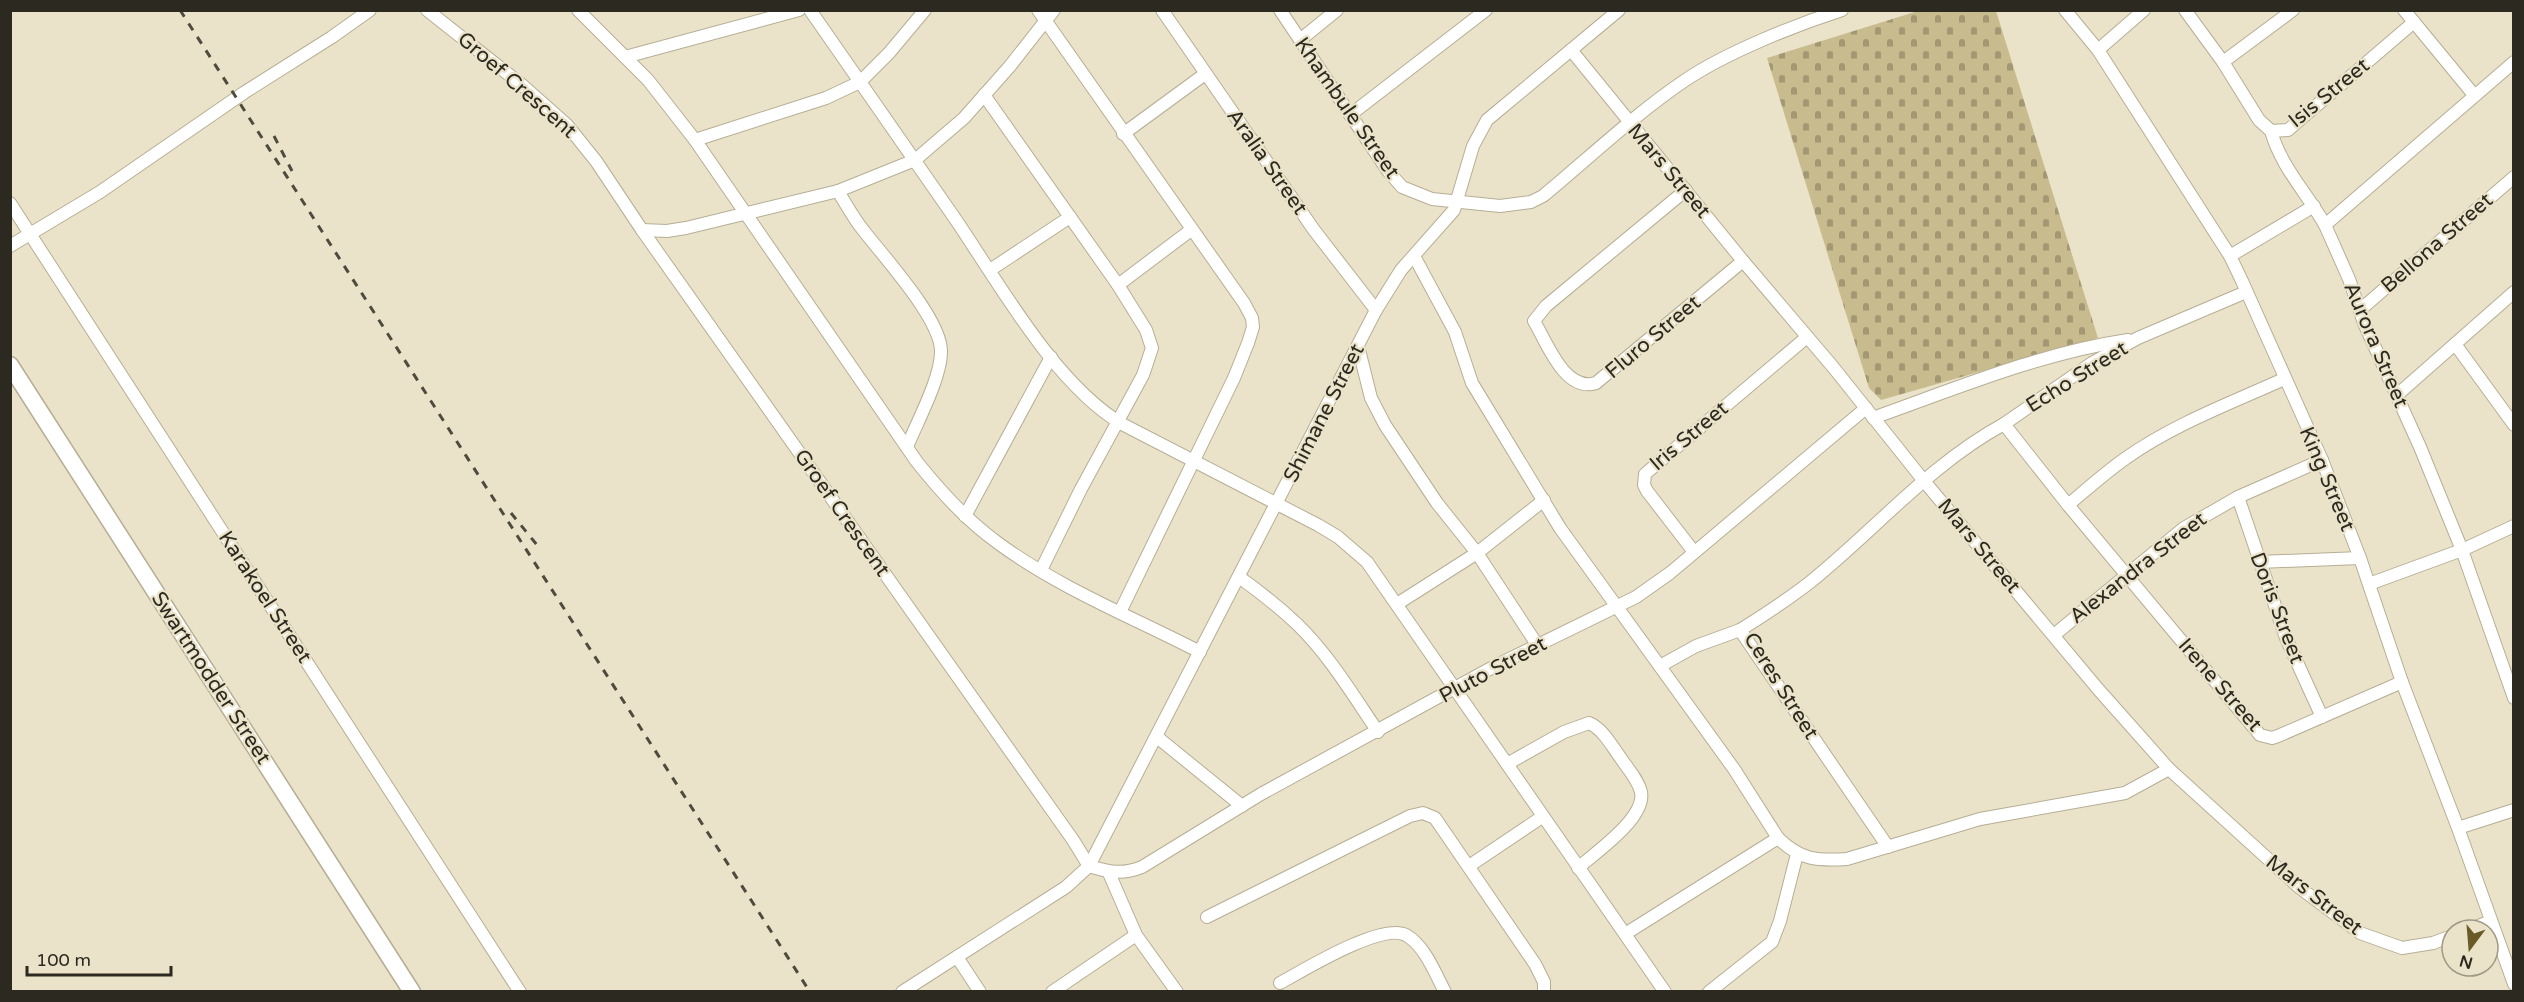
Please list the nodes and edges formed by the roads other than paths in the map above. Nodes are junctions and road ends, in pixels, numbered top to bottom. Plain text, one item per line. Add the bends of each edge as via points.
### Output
1 (370, 10) edge
2 (427, 10) edge
3 (578, 10) edge
4 (799, 10) edge
5 (810, 10) edge
6 (926, 10) edge
7 (1038, 10) edge
8 (1054, 10) edge
9 (1162, 10) edge
10 (1280, 10) edge
11 (1337, 10) edge
12 (1486, 10) edge
13 (1618, 10) edge
14 (1842, 10) edge
15 (2066, 10) edge
16 (2144, 10) edge
17 (2185, 10) edge
18 (2293, 10) edge
19 (2404, 10) edge
20 (2414, 22) junction
21 (1046, 23) junction
22 (1300, 40) junction
23 (1571, 50) junction
24 (2098, 50) junction
25 (626, 57) junction
26 (2223, 62) junction
27 (2514, 62) edge
28 (1205, 74) junction
29 (861, 82) junction
30 (984, 95) junction
31 (2474, 95) junction
32 (1350, 115) junction
33 (1629, 123) junction
34 (2271, 131) junction
35 (1124, 134) junction
36 (696, 140) junction
37 (915, 160) junction
38 (2514, 177) edge
39 (1686, 190) junction
40 (838, 191) junction
41 (1432, 199) junction
42 (1458, 202) junction
43 (10, 203) edge
44 (2314, 206) junction
45 (745, 213) junction
46 (1070, 217) junction
47 (2325, 225) junction
48 (1438, 228) junction
49 (642, 230) junction
50 (1191, 230) junction
51 (31, 234) junction
52 (10, 246) edge
53 (1414, 256) junction
54 (2230, 256) junction
55 (1743, 261) junction
56 (990, 270) junction
57 (1118, 285) junction
58 (2246, 292) junction
59 (2514, 292) edge
60 (1376, 310) junction
61 (2360, 310) junction
62 (1807, 337) junction
63 (2138, 338) junction
64 (2455, 344) junction
65 (1358, 346) junction
66 (1051, 357) junction
67 (10, 365) edge
68 (2284, 379) junction
69 (2397, 395) junction
70 (1870, 413) junction
71 (1116, 421) junction
72 (2004, 424) junction
73 (2514, 425) edge
74 (907, 447) junction
75 (1195, 460) junction
76 (2322, 460) junction
77 (1924, 481) junction
78 (2238, 497) junction
79 (1544, 500) junction
80 (1277, 503) junction
81 (2068, 505) junction
82 (965, 516) junction
83 (2514, 526) edge
84 (2462, 550) junction
85 (1695, 552) junction
86 (1477, 553) junction
87 (2360, 558) junction
88 (2259, 562) junction
89 (1041, 570) junction
90 (2126, 573) junction
91 (1239, 577) junction
92 (2369, 584) junction
93 (1397, 604) junction
94 (1617, 606) junction
95 (1120, 612) junction
96 (1740, 630) junction
97 (2054, 635) junction
98 (1538, 646) junction
99 (1200, 652) junction
100 (1660, 666) junction
101 (2402, 682) junction
102 (1454, 689) junction
103 (2514, 698) edge
104 (2322, 717) junction
105 (1378, 732) junction
106 (1157, 737) junction
107 (1507, 765) junction
108 (2169, 770) junction
109 (1242, 806) junction
110 (2514, 810) edge
111 (1542, 817) junction
112 (2458, 828) junction
113 (1778, 838) junction
114 (1888, 847) junction
115 (1797, 854) junction
116 (1089, 866) junction
117 (1469, 866) junction
118 (1578, 868) junction
119 (1109, 873) junction
120 (1207, 917) dead end
121 (2490, 918) edge
122 (1625, 934) junction
123 (1136, 935) junction
124 (2440, 940) edge
125 (2500, 946) edge
126 (957, 957) junction
127 (1280, 983) dead end
128 (2514, 984) edge
129 (1170, 990) edge
130 (412, 992) edge
131 (520, 992) edge
132 (902, 992) edge
133 (980, 992) edge
134 (1052, 992) edge
135 (1445, 992) edge
136 (1544, 992) edge
137 (1665, 992) edge
138 (1709, 992) edge

1 - 51 street
2 - 49 street, Groef Crescent via 567,125
3 - 25 street
4 - 25 street
5 - 29 street
6 - 29 street
7 - 21 street
8 - 21 street
9 - 28 street, Aralia Street
10 - 22 street, Khambule Street
11 - 22 street
12 - 32 street
13 - 23 street, Shimane Street
14 - 33 street, Khambule Street via 1740,51 1686,79
15 - 24 street, King Street
16 - 24 street
17 - 26 street, Isis Street
18 - 26 street
19 - 20 street
20 - 31 street
20 - 34 street, Isis Street via 2288,130
21 - 30 street
21 - 35 street
22 - 32 street, Khambule Street
23 - 33 street, Mars Street
23 - 42 street, Shimane Street via 1487,120 1473,146
24 - 54 street, King Street
25 - 36 street
26 - 34 street, Isis Street via 2259,120
27 - 31 street
28 - 35 street
28 - 60 street, Aralia Street via 1314,230
29 - 36 street via 826,98
29 - 37 street
30 - 37 street via 940,141
30 - 46 street
31 - 47 street
32 - 41 street, Khambule Street via 1395,180 1411,192
33 - 39 street, Mars Street
33 - 42 street, Khambule Street via 1531,202 1500,206
34 - 44 street, Aurora Street via 2276,150
35 - 50 street
36 - 45 street
37 - 40 street
37 - 56 street
38 - 61 street, Bellona Street
39 - 55 street, Mars Street
39 - 55 street, Fluro Street via 1546,306 1534,321 1563,370 1576,382 1596,383
40 - 45 street
40 - 74 street via 908,286 941,346 940,364
41 - 42 street, Khambule Street
41 - 48 street via 1438,213
42 - 48 street, Shimane Street
43 - 51 street, Karakoel Street
44 - 47 street, Aurora Street
44 - 54 street
45 - 49 street via 687,228
45 - 74 street
46 - 56 street
46 - 57 street
47 - 61 street, Aurora Street
48 - 53 street, Shimane Street
49 - 116 street, Groef Crescent
50 - 57 street
50 - 75 street via 1244,303 1253,327
51 - 52 street
51 - 131 street, Karakoel Street
53 - 60 street, Shimane Street
53 - 79 street via 1455,332 1472,383
54 - 58 street, King Street
55 - 62 street, Mars Street
56 - 66 street
57 - 71 street via 1146,330 1152,348 1148,365
58 - 63 street, Echo Street
58 - 68 street, King Street
59 - 64 street
60 - 65 street, Shimane Street
61 - 69 street, Aurora Street
62 - 70 street, Mars Street
62 - 85 street, Iris Street via 1645,474 1647,491
63 - 70 street via 2091,345
63 - 72 street, Echo Street via 2092,363
64 - 69 street
64 - 73 street
65 - 80 street, Shimane Street
65 - 86 street via 1371,398 1385,425 1437,503
66 - 71 street via 1089,400
66 - 82 street
67 - 130 main road, Swartmodder Street
68 - 76 street, King Street
68 - 81 street via 2149,444
69 - 84 street, Aurora Street
70 - 77 street, Mars Street
70 - 85 street, Pluto Street
71 - 75 street
71 - 89 street
72 - 77 street, Ceres Street
72 - 81 street, Echo Street
74 - 82 street
75 - 80 street
75 - 95 street
76 - 78 street, Alexandra Street
76 - 87 street, King Street
77 - 96 street, Ceres Street via 1809,583
77 - 97 street, Mars Street
78 - 88 street, Doris Street
78 - 90 street, Alexandra Street via 2184,528
79 - 86 street
79 - 94 street
80 - 91 street, Shimane Street
80 - 93 street via 1353,549
81 - 90 street, Echo Street
82 - 89 street
83 - 84 street
84 - 92 street
84 - 103 street, Aurora Street
85 - 94 street, Pluto Street via 1650,588
86 - 93 street
86 - 98 street
87 - 88 street
87 - 92 street, King Street
88 - 104 street, Doris Street via 2286,638
89 - 95 street
90 - 97 street, Alexandra Street
90 - 104 street, Irene Street via 2260,735 2272,738
91 - 99 street, Shimane Street
91 - 105 street via 1299,625
92 - 101 street, King Street
93 - 102 street
94 - 98 street, Pluto Street
94 - 100 street
95 - 99 street
96 - 100 street via 1696,646
96 - 114 street, Ceres Street
97 - 108 street, Mars Street
98 - 102 street, Pluto Street
99 - 106 street, Shimane Street
100 - 113 street
101 - 104 street, Irene Street
101 - 112 street, King Street
102 - 105 street, Pluto Street
102 - 107 street
105 - 109 street, Pluto Street
106 - 109 street
106 - 116 street, Shimane Street
107 - 111 street
107 - 118 street via 1564,732 1589,723 1600,731 1636,780 1642,797 1637,812
108 - 114 street via 2125,793 1980,819
108 - 124 street, Mars Street via 2300,888 2360,933 2402,948
109 - 119 street, Pluto Street via 1142,867
110 - 112 street
111 - 117 street
111 - 118 street
112 - 121 street, King Street
113 - 115 street
113 - 122 street
114 - 115 street via 1847,859
115 - 138 street via 1772,942
116 - 119 street, Pluto Street
116 - 126 street via 1066,887
117 - 120 street via 1435,818 1418,813
117 - 136 street via 1535,964 1544,982
118 - 122 street
119 - 123 street
122 - 137 street
123 - 129 street
123 - 134 street
125 - 128 street, King Street
126 - 132 street
126 - 133 street
127 - 135 street via 1361,941 1392,932 1406,936 1420,948

